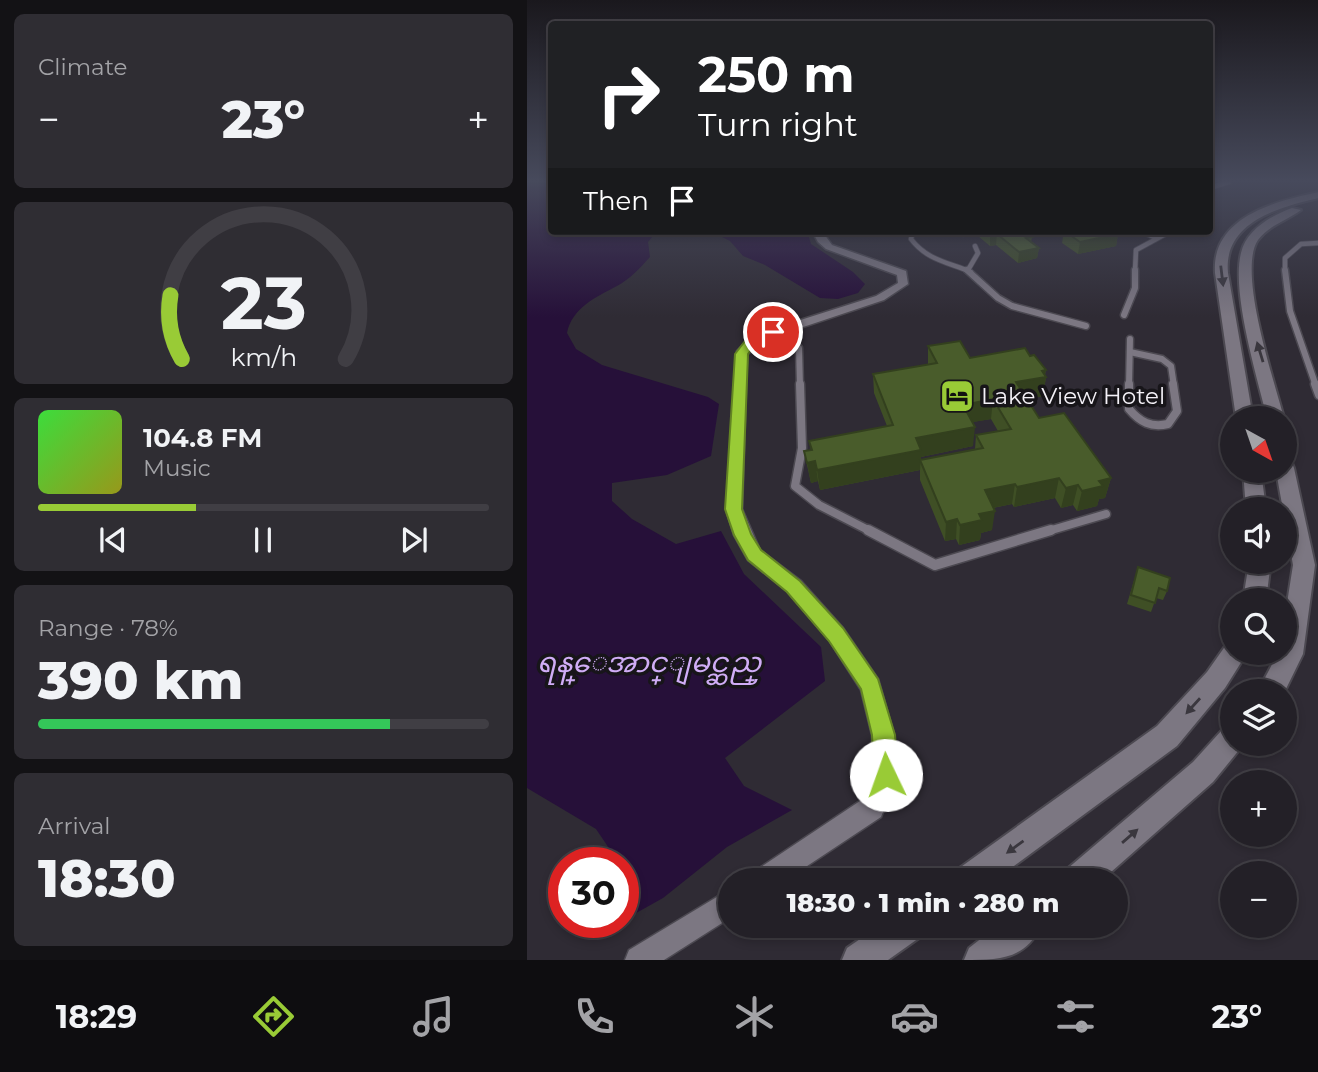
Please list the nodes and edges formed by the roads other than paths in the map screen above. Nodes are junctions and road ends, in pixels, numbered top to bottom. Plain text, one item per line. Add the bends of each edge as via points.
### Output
1 (1242, 227) edge
2 (1267, 227) edge
3 (819, 235) edge
4 (912, 235) edge
5 (1149, 235) edge
6 (1163, 235) edge
7 (1156, 238) junction
8 (1318, 243) edge
9 (975, 246) dead end
10 (968, 270) junction
11 (1124, 315) dead end
12 (1086, 326) dead end
13 (757, 338) junction
14 (1130, 339) dead end
15 (1130, 352) junction
16 (1318, 395) edge
17 (1241, 406) edge
18 (1272, 406) edge
19 (1288, 483) edge
20 (1106, 514) dead end
21 (1227, 665) edge
22 (1277, 679) edge
23 (1220, 753) edge
24 (782, 868) edge
25 (986, 868) edge
26 (1092, 868) edge
27 (718, 910) edge
28 (890, 938) edge
29 (1009, 938) edge
30 (639, 960) edge
31 (859, 960) edge
32 (981, 960) edge

1 -> 17 main road via 1224,246 1221,263
18 -> 2 main road via 1244,285 1247,251
3 - 13 street via 829,247 902,273 903,284 880,298
4 - 10 lane via 929,258
5 - 7 lane
6 - 7 lane
7 - 11 lane via 1136,250 1135,288
8 - 16 lane via 1301,244 1285,258 1283,284 1290,318
9 - 10 lane via 978,253
10 - 12 lane via 1006,303
13 - 20 lane via 799,348 802,448 795,486 819,505 935,565
13 - 24 street via 741,354 733,509 754,555 802,596 836,634 871,686 883,735 886,775 872,808
14 - 15 lane
15 - 15 lane via 1129,409 1150,426 1168,424 1177,411 1171,366 1162,359
19 - 22 main road via 1303,565 1291,654
21 -> 25 main road via 1167,736
26 -> 23 main road
27 - 30 street
28 - 31 main road
29 - 32 main road

